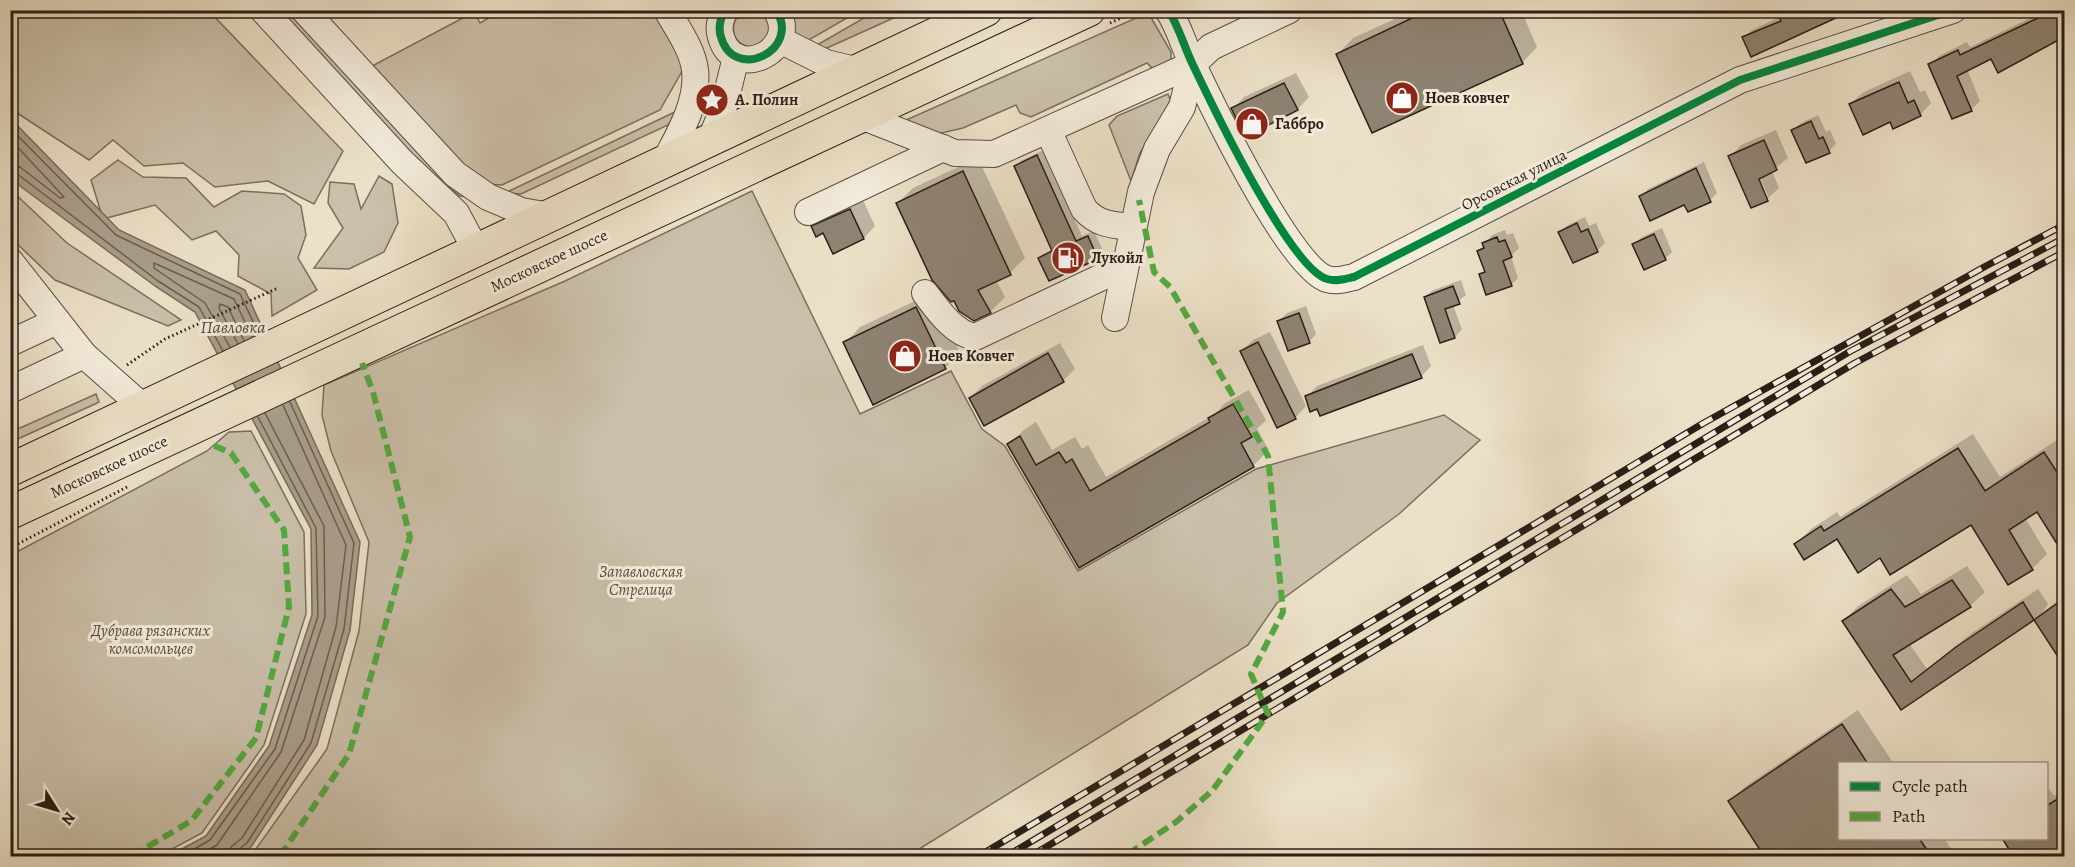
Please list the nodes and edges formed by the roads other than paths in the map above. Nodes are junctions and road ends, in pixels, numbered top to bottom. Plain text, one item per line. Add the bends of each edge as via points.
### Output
1 (263, 10) edge
2 (304, 10) edge
3 (667, 10) edge
4 (776, 10) edge
5 (986, 10) edge
6 (1089, 10) edge
7 (1168, 10) edge
8 (1290, 10) edge
9 (1953, 10) edge
10 (715, 14) edge
11 (1901, 19) edge
12 (780, 40) junction
13 (736, 57) junction
14 (1192, 64) junction
15 (859, 71) junction
16 (861, 116) junction
17 (1048, 130) junction
18 (710, 141) junction
19 (943, 148) junction
20 (664, 163) junction
21 (808, 212) dead end
22 (550, 216) junction
23 (1132, 227) junction
24 (477, 250) junction
25 (1123, 267) junction
26 (14, 271) edge
27 (925, 293) dead end
28 (1115, 318) dead end
29 (57, 321) junction
30 (10, 343) edge
31 (84, 355) junction
32 (10, 390) edge
33 (144, 408) junction
34 (10, 470) edge
35 (10, 513) edge

1 - 24 street via 402,162 456,213
2 - 22 street via 455,174 488,197 521,211
3 - 20 street via 695,70 691,101 680,134
4 - 12 street via 781,22
5 - 15 main road
6 - 16 main road, Московское шоссе
7 - 14 street, Орсовская улица
8 - 14 street via 1211,47
9 - 11 street, Орсовская улица
10 - 13 street via 722,42
11 - 14 street, Орсовская улица via 1740,80 1354,277 1338,281 1315,273 1283,236
12 - 13 street via 762,58
12 - 15 street via 826,63
13 - 18 street via 723,110
14 - 17 street
14 - 23 street via 1182,107 1154,156
15 - 18 main road
16 - 19 street
16 - 35 main road, Московское шоссе
17 - 19 street via 994,154 965,155
17 - 23 street via 1084,209 1103,224
18 - 20 main road
19 - 21 street
20 - 22 main road
22 - 24 main road
23 - 25 street
24 - 33 main road
25 - 27 street via 975,337 946,319
25 - 28 street
26 - 29 street
29 - 30 street
29 - 31 street
31 - 32 street
31 - 33 street
33 - 34 main road

